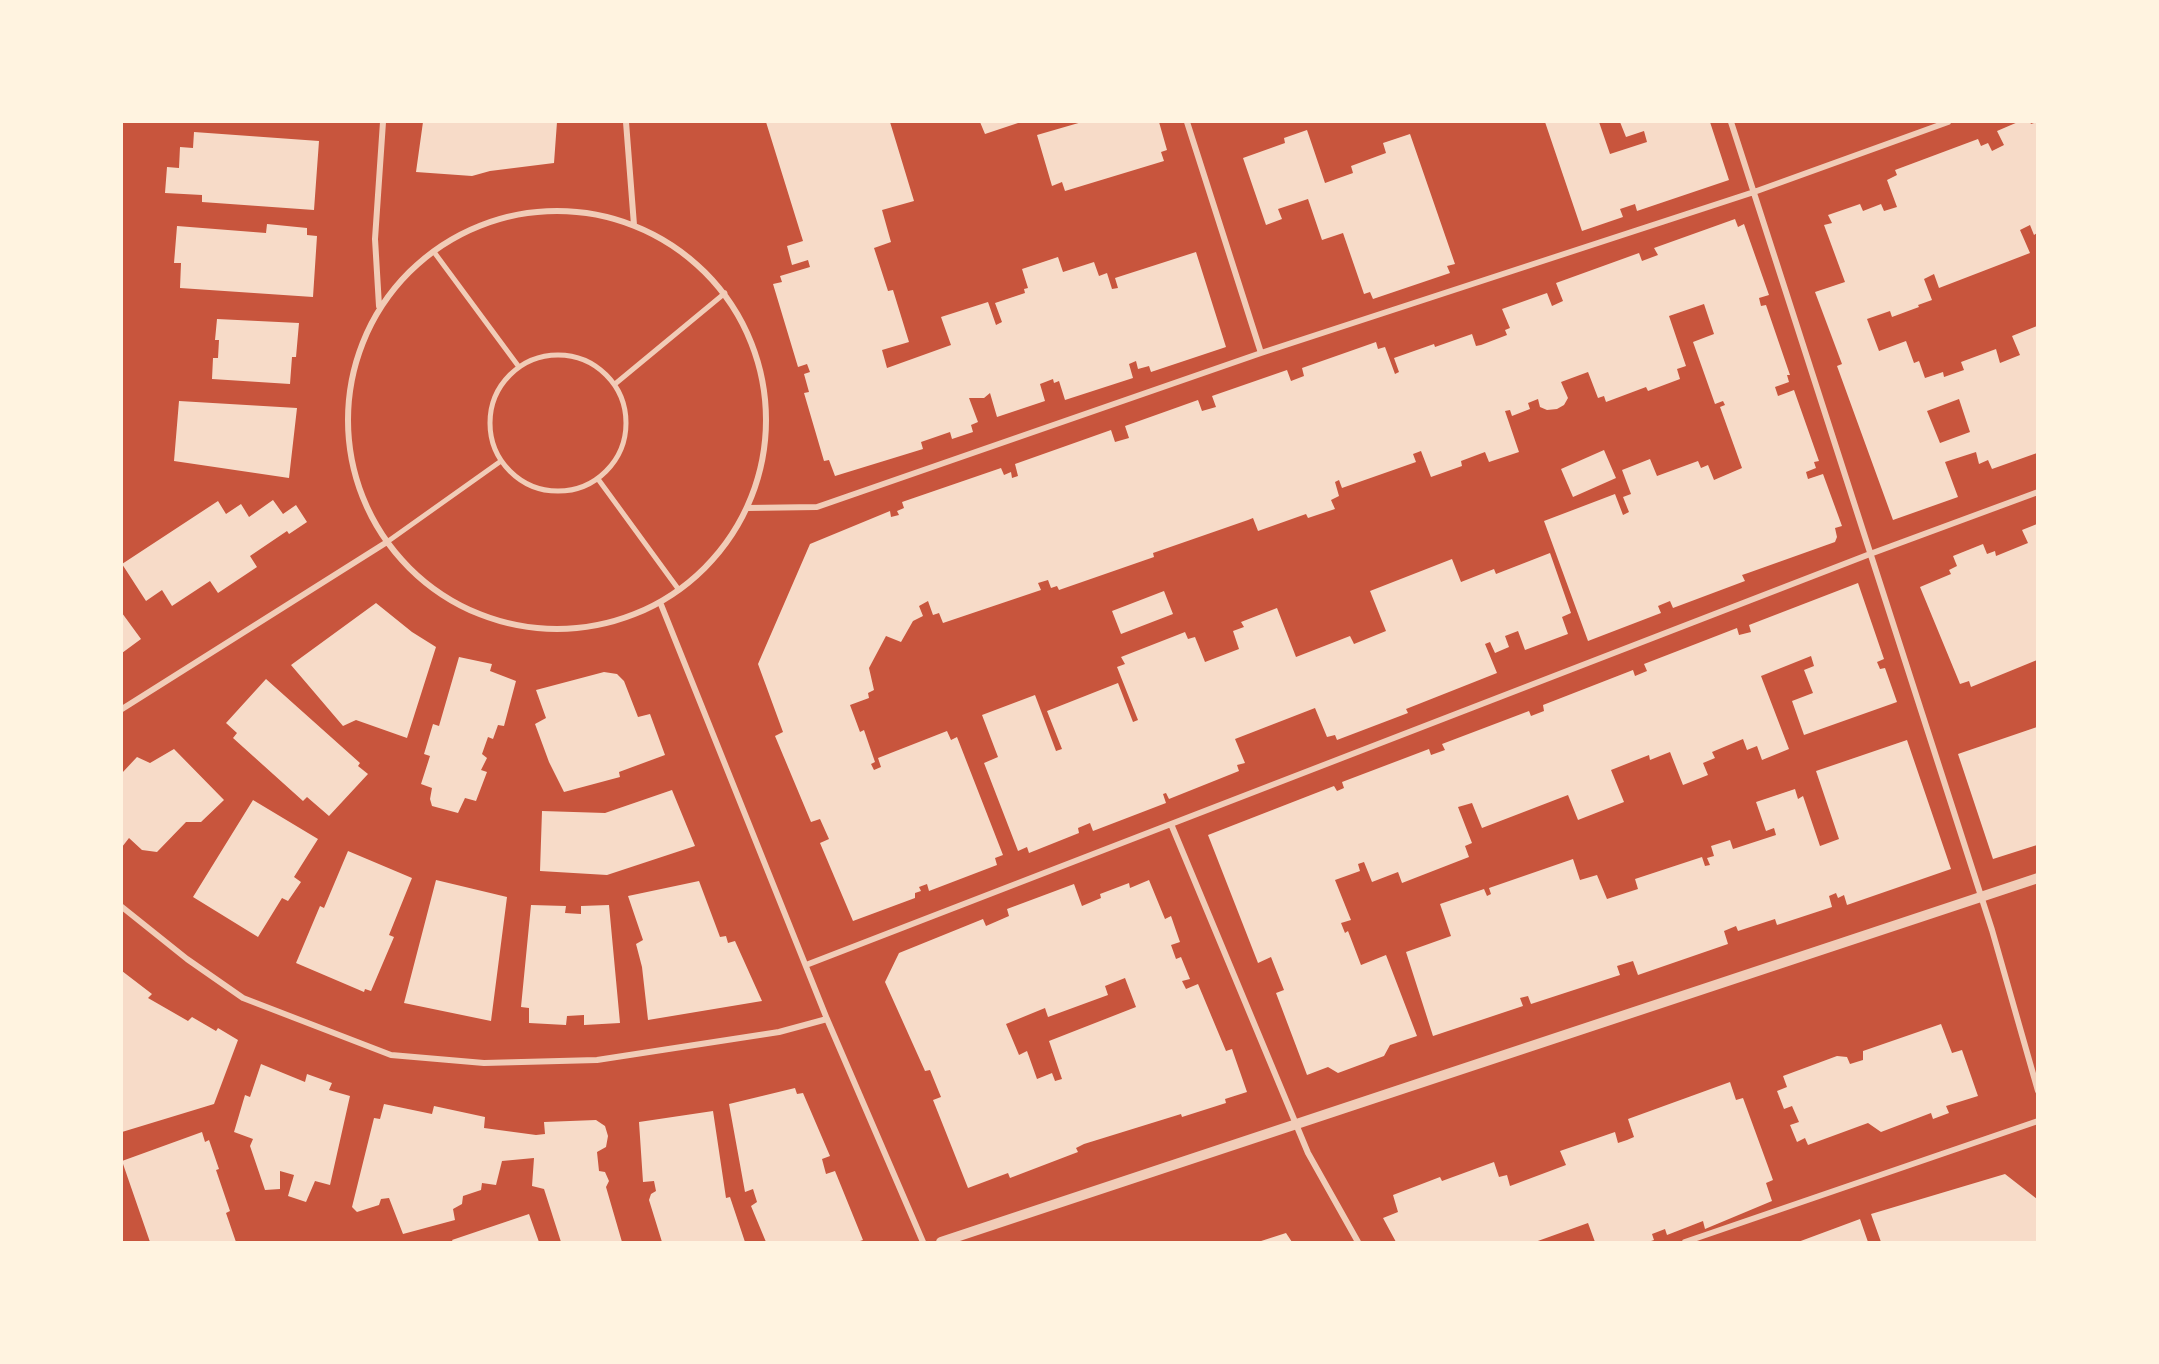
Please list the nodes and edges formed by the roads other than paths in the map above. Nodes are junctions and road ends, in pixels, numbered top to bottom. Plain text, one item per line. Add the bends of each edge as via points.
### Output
1 (383, 122) edge
2 (626, 122) edge
3 (1187, 122) edge
4 (1731, 122) edge
5 (1948, 122) edge
6 (1754, 192) junction
7 (634, 225) junction
8 (434, 252) junction
9 (724, 293) junction
10 (379, 306) junction
11 (1261, 353) junction
12 (519, 367) junction
13 (615, 384) junction
14 (501, 461) junction
15 (598, 479) junction
16 (2037, 492) edge
17 (747, 508) junction
18 (387, 542) junction
19 (1870, 554) junction
20 (679, 590) junction
21 (660, 602) junction
22 (122, 709) edge
23 (1171, 824) junction
24 (2037, 878) edge
25 (1981, 897) junction
26 (122, 907) edge
27 (806, 964) junction
28 (828, 1019) junction
29 (2037, 1091) edge
30 (2037, 1121) edge
31 (1296, 1124) junction
32 (923, 1242) edge
33 (941, 1242) edge
34 (1358, 1242) edge
35 (1685, 1242) edge

1 - 10 street via 375,239
2 - 7 street
3 - 11 street
4 - 6 street
5 - 6 street
6 - 11 street
6 - 19 street
7 - 8 street via 574,211 525,213 489,222
7 - 9 street via 679,249
8 - 10 street
8 - 12 street
9 - 13 street
9 - 17 street via 752,342 766,397 762,468
10 - 18 street via 354,370 348,430 360,489
11 - 17 street via 817,507
12 - 13 street via 560,354 581,358
12 - 14 street via 494,400 492,442
13 - 15 street via 624,403 627,424 623,446
14 - 15 street via 516,477 535,488 578,488
14 - 18 street
15 - 20 street
16 - 19 street
17 - 20 street via 722,549
18 - 21 street via 436,590 473,611 512,624 581,627 622,618
18 - 22 street
19 - 23 street
19 - 25 street
20 - 21 street
21 - 27 street
23 - 27 street
23 - 31 street
24 - 25 street
25 - 29 street
25 - 31 street
26 - 28 street via 243,998 391,1056 484,1063 597,1060 779,1032
27 - 28 street
28 - 32 street
30 - 35 street
31 - 33 street
31 - 34 street

